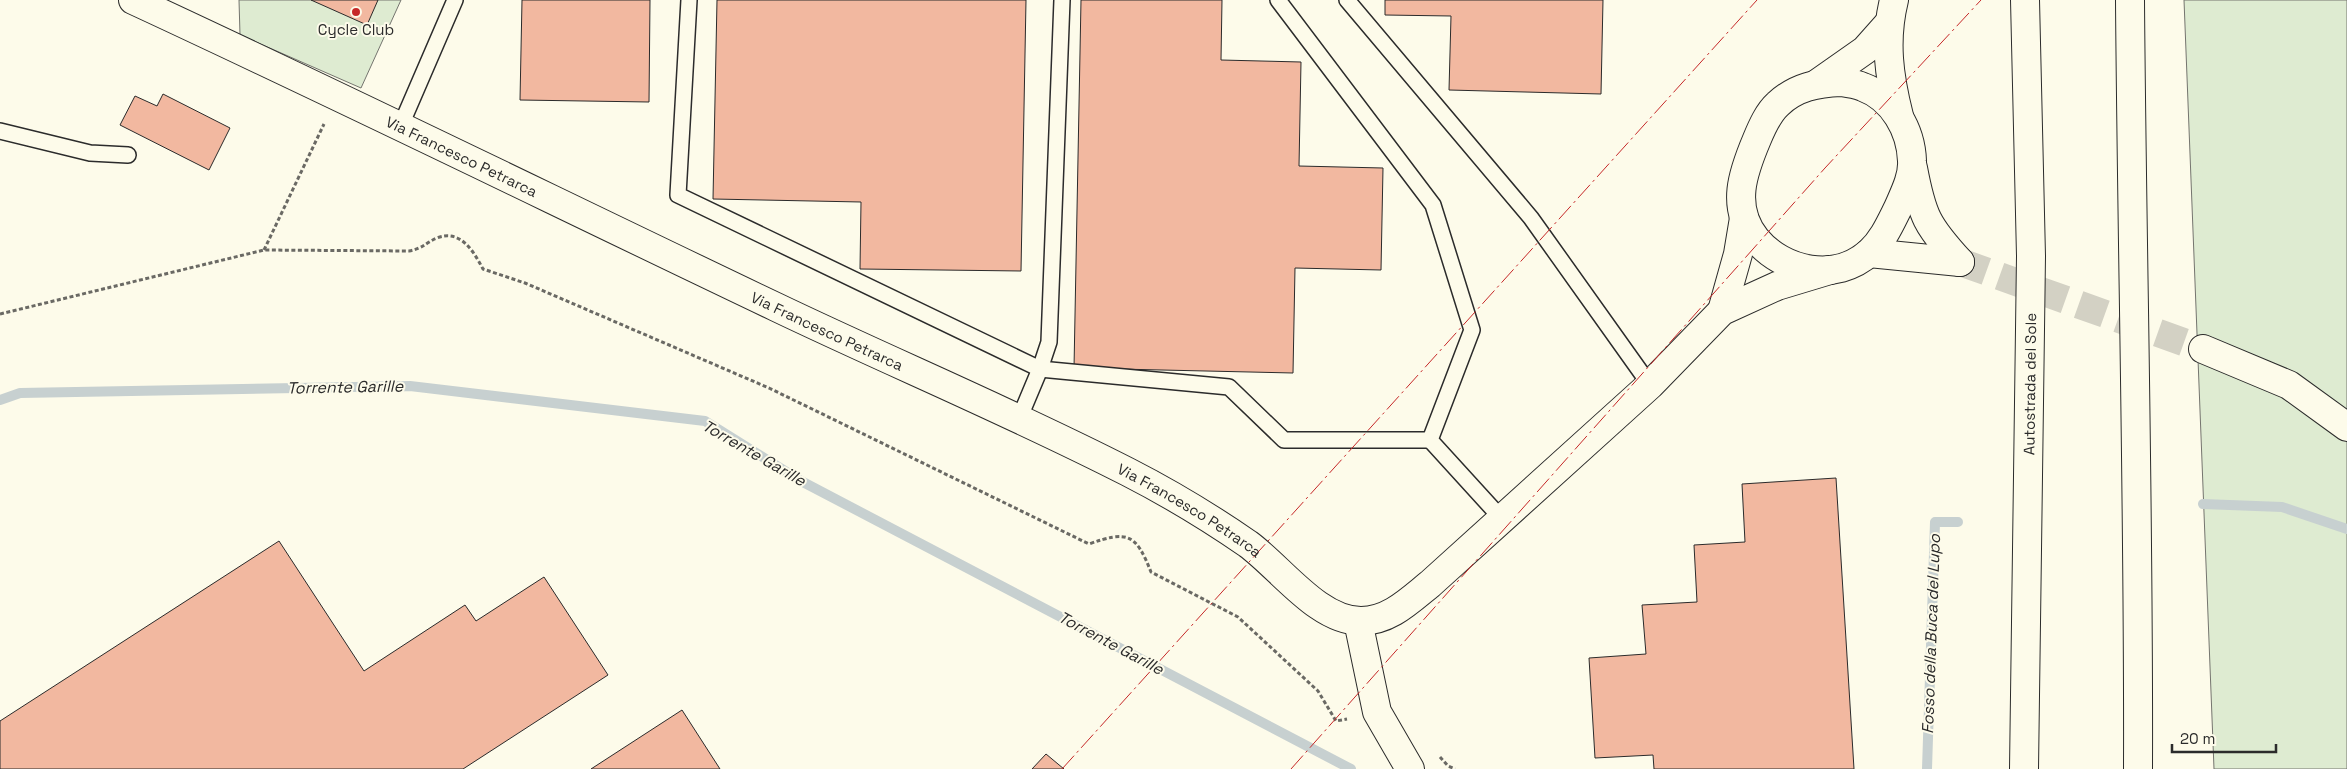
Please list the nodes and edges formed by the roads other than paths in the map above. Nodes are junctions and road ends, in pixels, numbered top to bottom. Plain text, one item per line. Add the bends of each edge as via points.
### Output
1 (134, 0) edge
2 (454, 0) edge
3 (689, 0) edge
4 (1062, 0) edge
5 (1278, 0) edge
6 (1347, 0) edge
7 (2025, 0) edge
8 (2130, 0) edge
9 (1892, 12) edge
10 (1818, 83) junction
11 (1899, 116) junction
12 (401, 125) junction
13 (0, 131) edge
14 (128, 155) dead end
15 (1912, 163) junction
16 (1744, 218) junction
17 (1869, 253) junction
18 (1830, 270) junction
19 (1722, 311) junction
20 (2203, 349) tunnel mouth
21 (1040, 369) junction
22 (1650, 385) junction
23 (1019, 419) junction
24 (2347, 427) edge
25 (1430, 440) junction
26 (1502, 519) junction
27 (1358, 621) junction
28 (1410, 769) edge
29 (2024, 769) edge
30 (2138, 769) edge

1 - 12 main road, Via Francesco Petrarca
2 - 12 lane
3 - 21 lane via 678,195
4 - 21 lane via 1049,342
5 - 25 lane via 1433,205 1472,330
6 - 22 lane via 1531,218
7 - 29 main road, Autostrada del Sole via 2031,266
8 - 30 main road
9 - 10 main road via 1865,50
9 - 11 main road via 1890,79
10 - 11 main road via 1841,82 1863,87 1883,99
10 - 16 main road via 1796,91 1777,104 1764,124 1743,172 1740,197
11 - 15 main road via 1909,137
12 - 23 main road, Via Francesco Petrarca via 779,309
13 - 14 lane via 90,153
15 - 17 main road via 1907,188 1893,218
15 - 17 main road via 1927,222 1960,262
16 - 18 main road via 1759,243 1787,265 1808,270
16 - 19 main road
17 - 18 main road via 1851,264
18 - 19 main road via 1777,286
19 - 22 main road
20 - 24 main road via 2289,385
21 - 23 lane
21 - 25 lane via 1230,387 1284,440
22 - 26 main road
23 - 27 main road, Via Francesco Petrarca via 1182,500 1252,547 1316,604 1336,616
25 - 26 lane
26 - 27 main road via 1401,607 1379,619
27 - 28 main road via 1377,712

